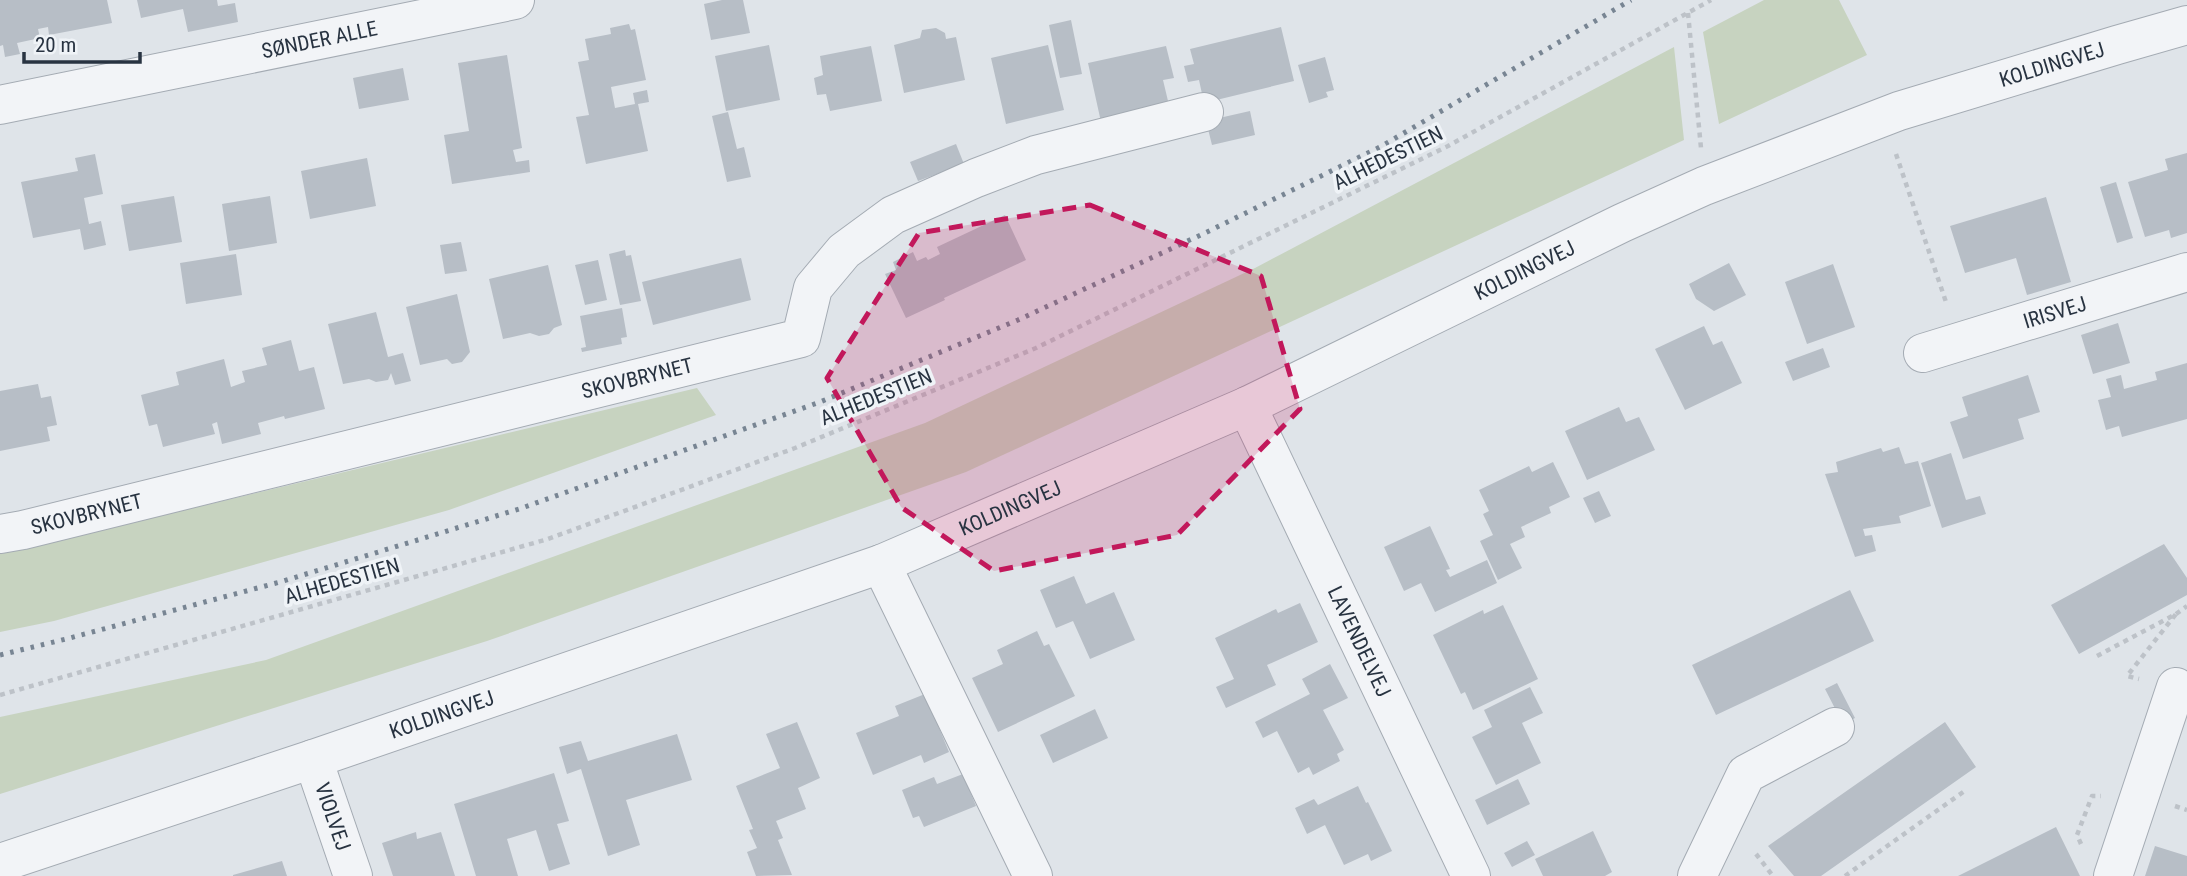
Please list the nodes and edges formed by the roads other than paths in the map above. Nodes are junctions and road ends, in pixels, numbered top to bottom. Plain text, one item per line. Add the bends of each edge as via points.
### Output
1 (515, 0) edge
2 (2187, 26) edge
3 (0, 105) edge
4 (1204, 112) dead end
5 (2187, 272) edge
6 (1923, 353) dead end
7 (1247, 406) junction
8 (0, 534) edge
9 (881, 564) junction
10 (2176, 687) road end
11 (1835, 727) dead end
12 (313, 759) junction
13 (17, 865) edge
14 (353, 876) edge
15 (1033, 876) edge
16 (1471, 876) edge
17 (1697, 876) edge
18 (2113, 876) edge

1 - 3 street, SØNDER ALLE
2 - 7 street, KOLDINGVEJ via 1884,117 1704,186
4 - 8 street, SKOVBRYNET via 1036,155 893,215 844,251 813,288 801,338
5 - 6 street, IRISVEJ
7 - 9 street, KOLDINGVEJ
7 - 16 street, LAVENDELVEJ
9 - 12 street, KOLDINGVEJ
9 - 15 street
10 - 18 street
11 - 17 street via 1746,774
12 - 13 street, KOLDINGVEJ
12 - 14 street, VIOLVEJ

